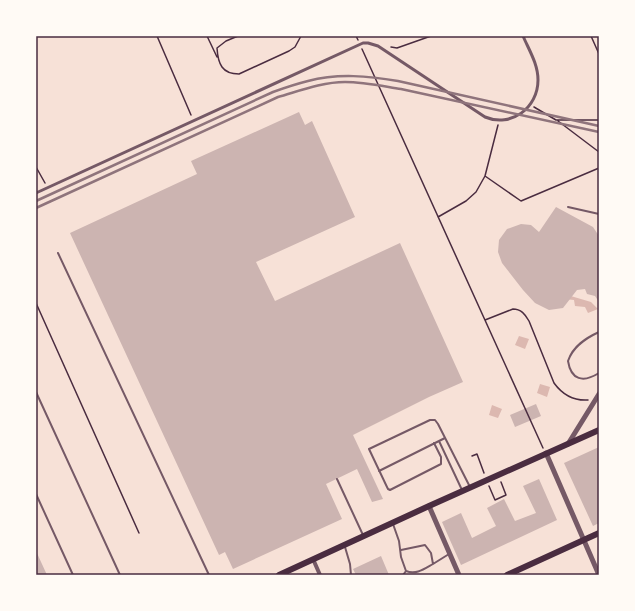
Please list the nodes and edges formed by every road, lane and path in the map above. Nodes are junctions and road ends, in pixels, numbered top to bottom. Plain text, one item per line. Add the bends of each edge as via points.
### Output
1 (157, 36) edge
2 (207, 36) edge
3 (238, 36) edge
4 (301, 36) edge
5 (356, 36) edge
6 (431, 36) edge
7 (523, 36) edge
8 (591, 36) edge
9 (360, 45) junction
10 (378, 46) junction
11 (599, 54) edge
12 (218, 58) junction
13 (530, 104) junction
14 (556, 120) junction
15 (599, 120) edge
16 (193, 121) junction
17 (499, 121) junction
18 (599, 152) edge
19 (36, 167) edge
20 (599, 168) edge
21 (485, 176) junction
22 (48, 188) junction
23 (36, 193) edge
24 (568, 207) dead end
25 (599, 214) edge
26 (438, 217) junction
27 (58, 254) dead end
28 (36, 303) edge
29 (485, 320) junction
30 (599, 332) edge
31 (599, 373) edge
32 (36, 392) edge
33 (599, 394) edge
34 (592, 400) dead end
35 (599, 430) edge
36 (445, 438) junction
37 (439, 441) junction
38 (434, 443) junction
39 (568, 444) junction
40 (546, 453) junction
41 (477, 454) dead end
42 (472, 456) dead end
43 (379, 471) junction
44 (498, 475) junction
45 (337, 479) dead end
46 (470, 487) junction
47 (462, 491) junction
48 (36, 494) edge
49 (495, 500) dead end
50 (429, 506) junction
51 (392, 523) junction
52 (599, 532) edge
53 (139, 533) dead end
54 (364, 536) junction
55 (583, 540) junction
56 (344, 545) junction
57 (401, 550) junction
58 (450, 554) junction
59 (313, 559) junction
60 (433, 564) junction
61 (406, 571) junction
62 (73, 575) edge
63 (120, 575) edge
64 (210, 575) edge
65 (279, 575) edge
66 (320, 575) edge
67 (350, 575) edge
68 (403, 575) edge
69 (459, 575) edge
70 (507, 575) edge
71 (599, 575) edge

1 - 16 path
2 - 12 path
3 - 12 path via 217,48
4 - 12 path via 295,47 289,51 239,74 230,74 222,68
5 - 9 path
6 - 10 path via 397,48
7 - 13 street via 532,56 538,80
8 - 11 path
9 - 10 street via 368,43
9 - 16 street
9 - 26 path
10 - 17 street via 485,117
13 - 14 path
13 - 17 street via 514,118
14 - 15 path
14 - 18 path
16 - 22 street
17 - 21 path
19 - 22 path
20 - 21 path via 522,201
21 - 26 path via 476,192 466,201
22 - 23 street
24 - 25 lane
26 - 29 path
27 - 64 lane
28 - 53 path
29 - 34 path via 513,309 523,312 559,390 566,396
29 - 40 path
30 - 31 lane via 573,349 568,361 571,373 576,377 584,379
32 - 63 lane
33 - 39 street
35 - 39 main road
36 - 37 lane
36 - 43 lane via 435,420 430,420 369,449
36 - 46 lane
37 - 38 lane
37 - 47 lane
38 - 43 lane
38 - 43 lane via 442,461 438,466 390,490
39 - 40 main road
40 - 44 main road
40 - 55 street
41 - 42 path
44 - 46 main road
44 - 49 path via 506,495
45 - 54 lane
46 - 47 main road
47 - 50 main road
48 - 62 lane
50 - 51 main road
50 - 58 street
51 - 54 main road
51 - 57 lane
52 - 55 main road
54 - 56 main road
55 - 70 main road
55 - 71 street
56 - 59 main road
56 - 67 lane via 350,564
57 - 60 lane via 425,545 431,553
57 - 61 lane
58 - 60 lane
58 - 69 street
59 - 65 main road
59 - 66 street
60 - 61 lane via 418,572
61 - 68 lane

